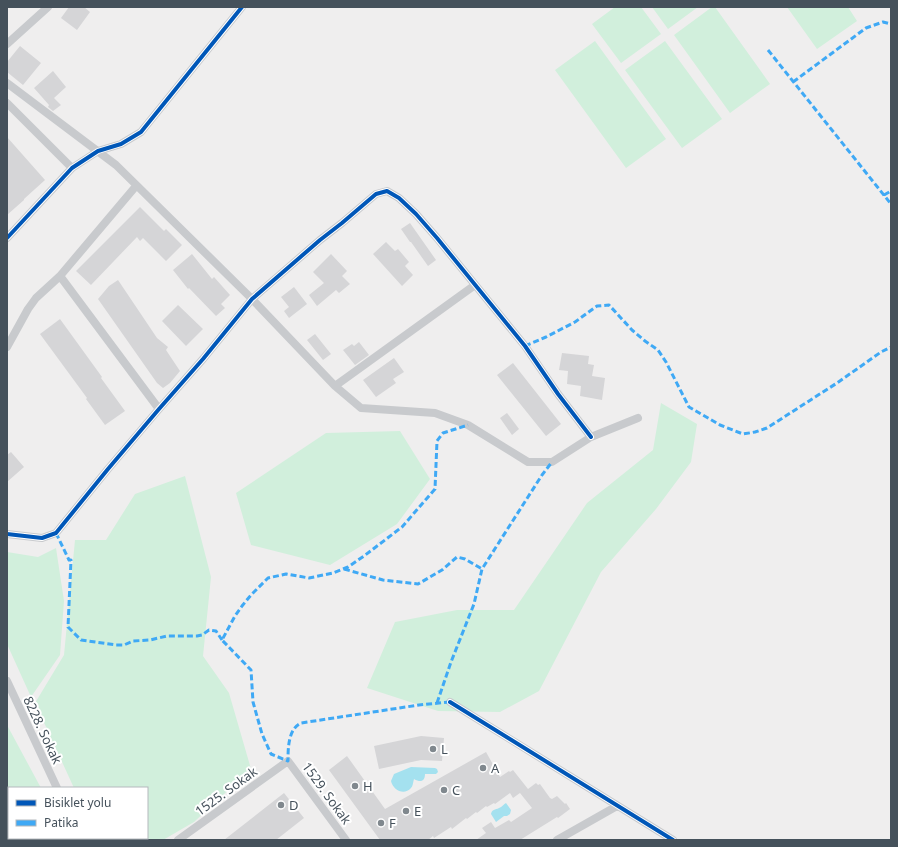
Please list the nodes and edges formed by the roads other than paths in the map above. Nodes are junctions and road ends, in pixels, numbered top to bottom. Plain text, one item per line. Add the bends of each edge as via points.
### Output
1 (48, 7) edge
2 (242, 7) edge
3 (7, 44) edge
4 (7, 83) edge
5 (7, 103) edge
6 (98, 151) junction
7 (72, 168) junction
8 (136, 186) junction
9 (7, 238) edge
10 (60, 276) junction
11 (474, 285) junction
12 (252, 299) junction
13 (7, 347) edge
14 (335, 386) junction
15 (159, 409) junction
16 (638, 418) dead end
17 (591, 437) junction
18 (7, 534) edge
19 (7, 681) edge
20 (450, 702) dead end
21 (288, 761) joint
22 (57, 787) edge
23 (617, 806) junction
24 (178, 840) edge
25 (346, 840) edge
26 (557, 840) edge
27 (673, 840) edge

1 - 3 street
2 - 6 street via 141,132 121,144
4 - 6 street
5 - 7 street
6 - 7 street
6 - 8 street
7 - 9 street
8 - 10 street
8 - 12 street
10 - 13 street via 36,298
10 - 15 street
11 - 12 street via 416,214 399,198 386,191 376,194
11 - 14 street
11 - 17 street via 525,346
12 - 14 street
12 - 15 street
14 - 17 street via 361,408 435,413 468,425 528,462 552,462
15 - 18 street via 56,533 42,538
16 - 17 street
19 - 22 street, 8228. Sokak
20 - 23 street
21 - 24 street, 1525. Sokak
21 - 25 street, 1529. Sokak
23 - 26 street
23 - 27 street

